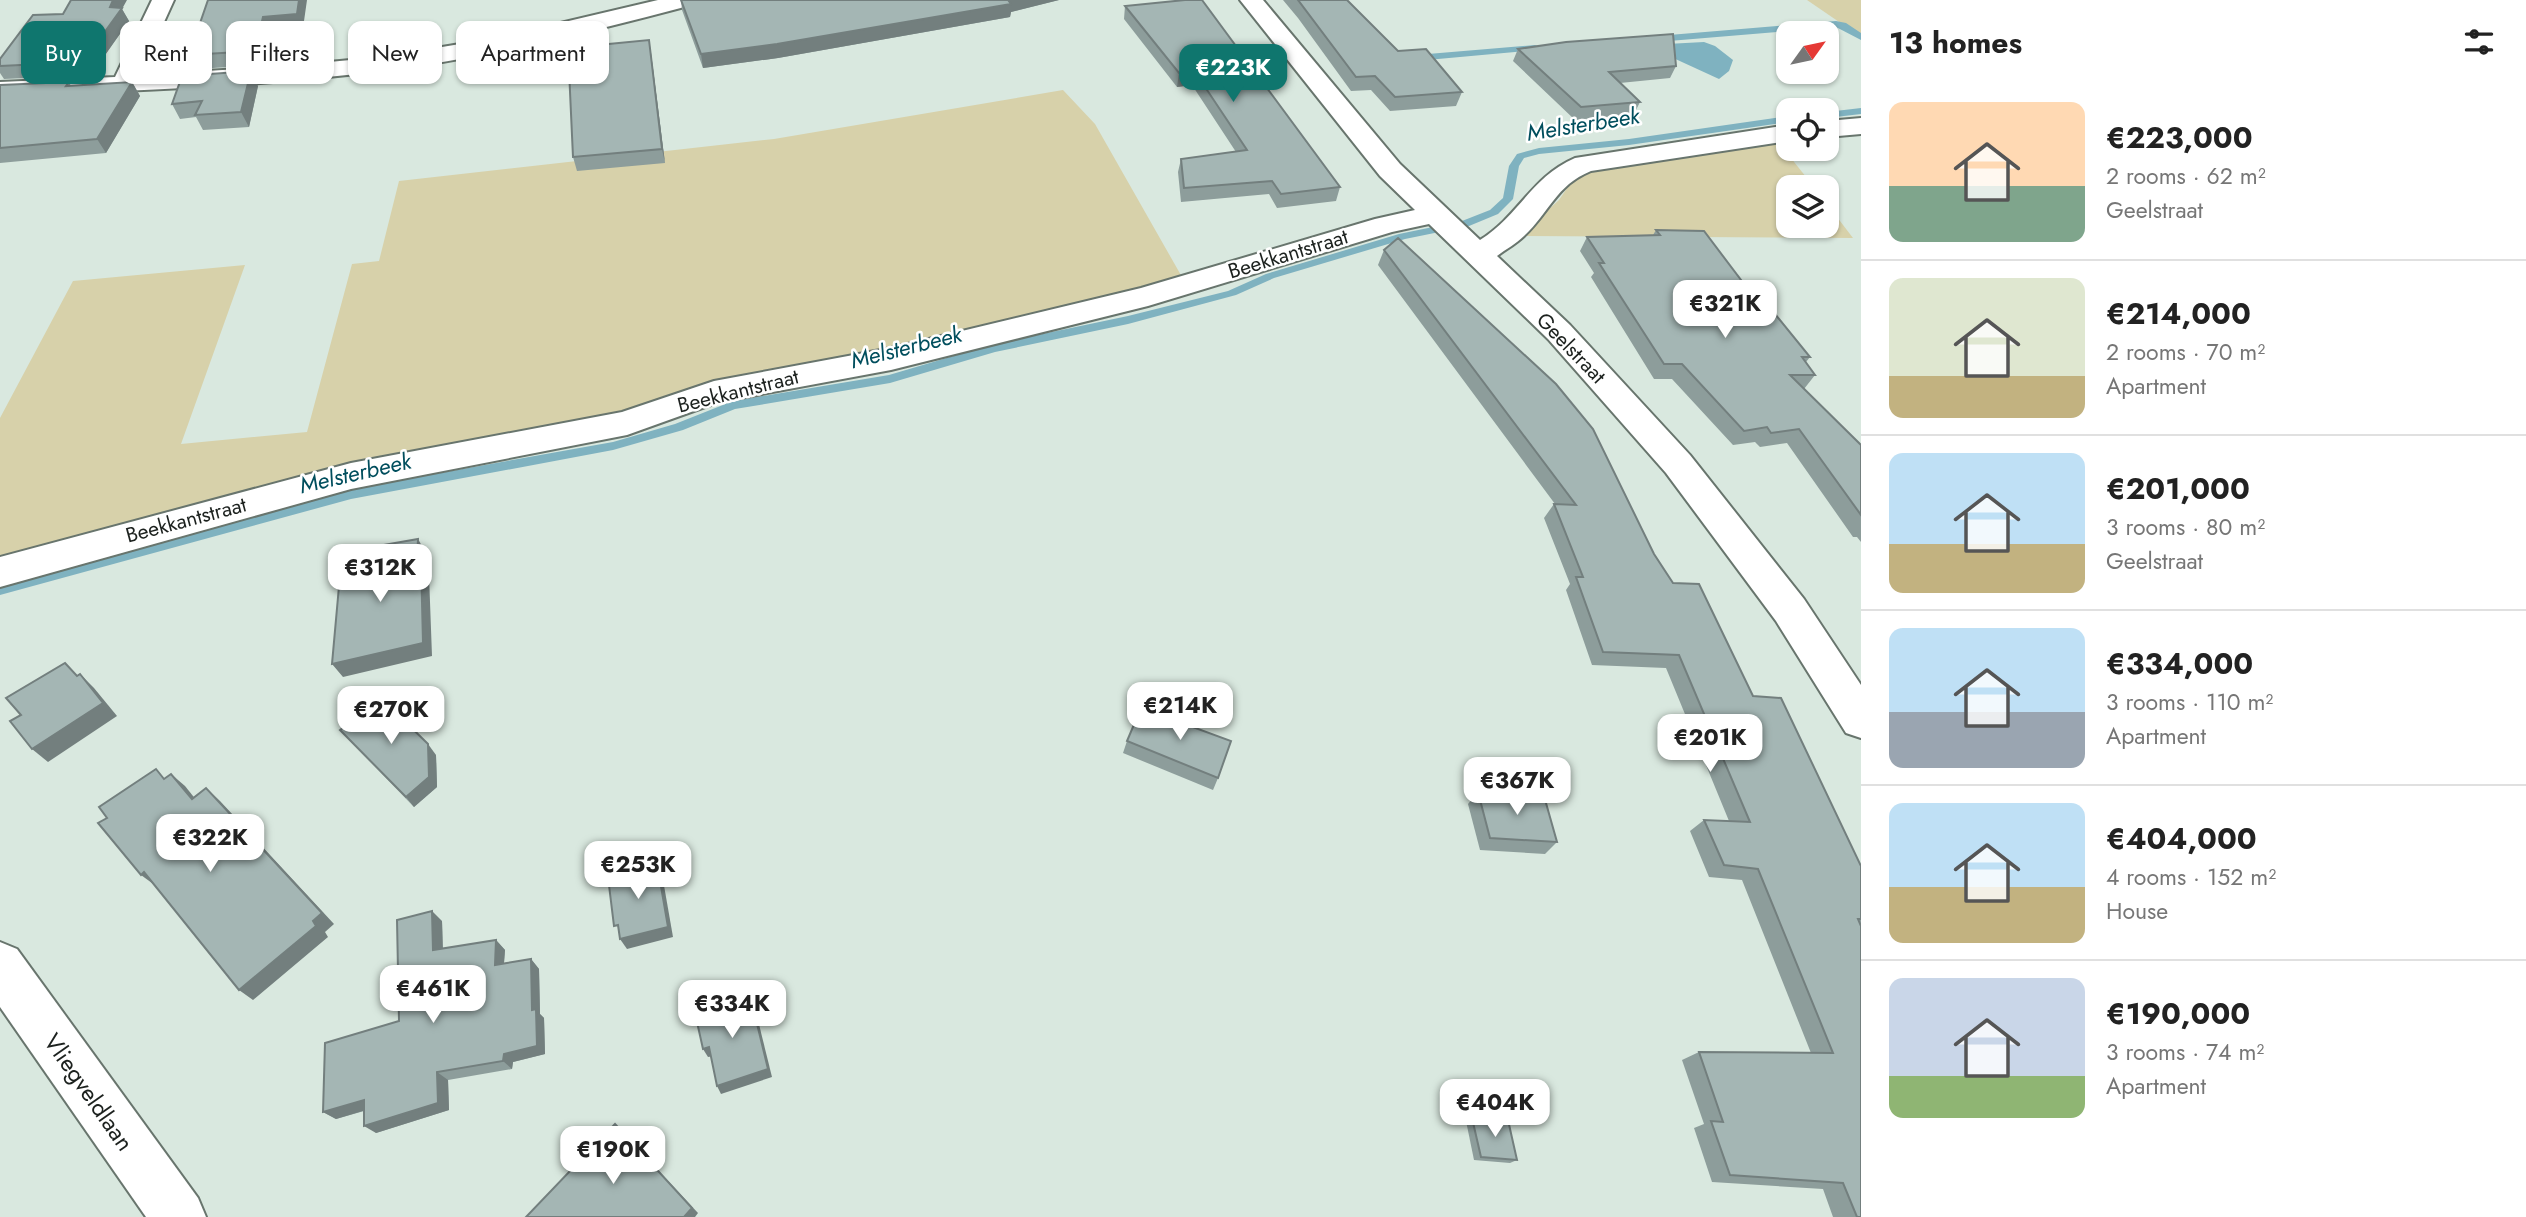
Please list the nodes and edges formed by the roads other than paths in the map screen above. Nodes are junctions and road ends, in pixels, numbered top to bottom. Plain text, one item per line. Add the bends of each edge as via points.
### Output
1 (163, 0) edge
2 (684, 0) edge
3 (1251, 0) edge
4 (153, 21) edge
5 (212, 78) edge
6 (120, 83) edge
7 (0, 89) edge
8 (1861, 126) edge
9 (1839, 128) edge
10 (1776, 135) edge
11 (1453, 232) junction
12 (0, 572) edge
13 (1861, 720) edge
14 (0, 966) edge
15 (178, 1217) edge

1 - 4 street
2 - 5 street via 523,39 383,64
3 - 11 street, Geelstraat via 1390,170
6 - 7 street
8 - 9 street
10 - 11 street, Beekkantstraat via 1585,164 1551,181 1514,230
11 - 12 street, Beekkantstraat via 1385,225 1148,296 891,359 714,392 627,423 351,476
11 - 13 street, Geelstraat via 1559,332 1678,464 1790,610
14 - 15 street, Vliegveldlaan

